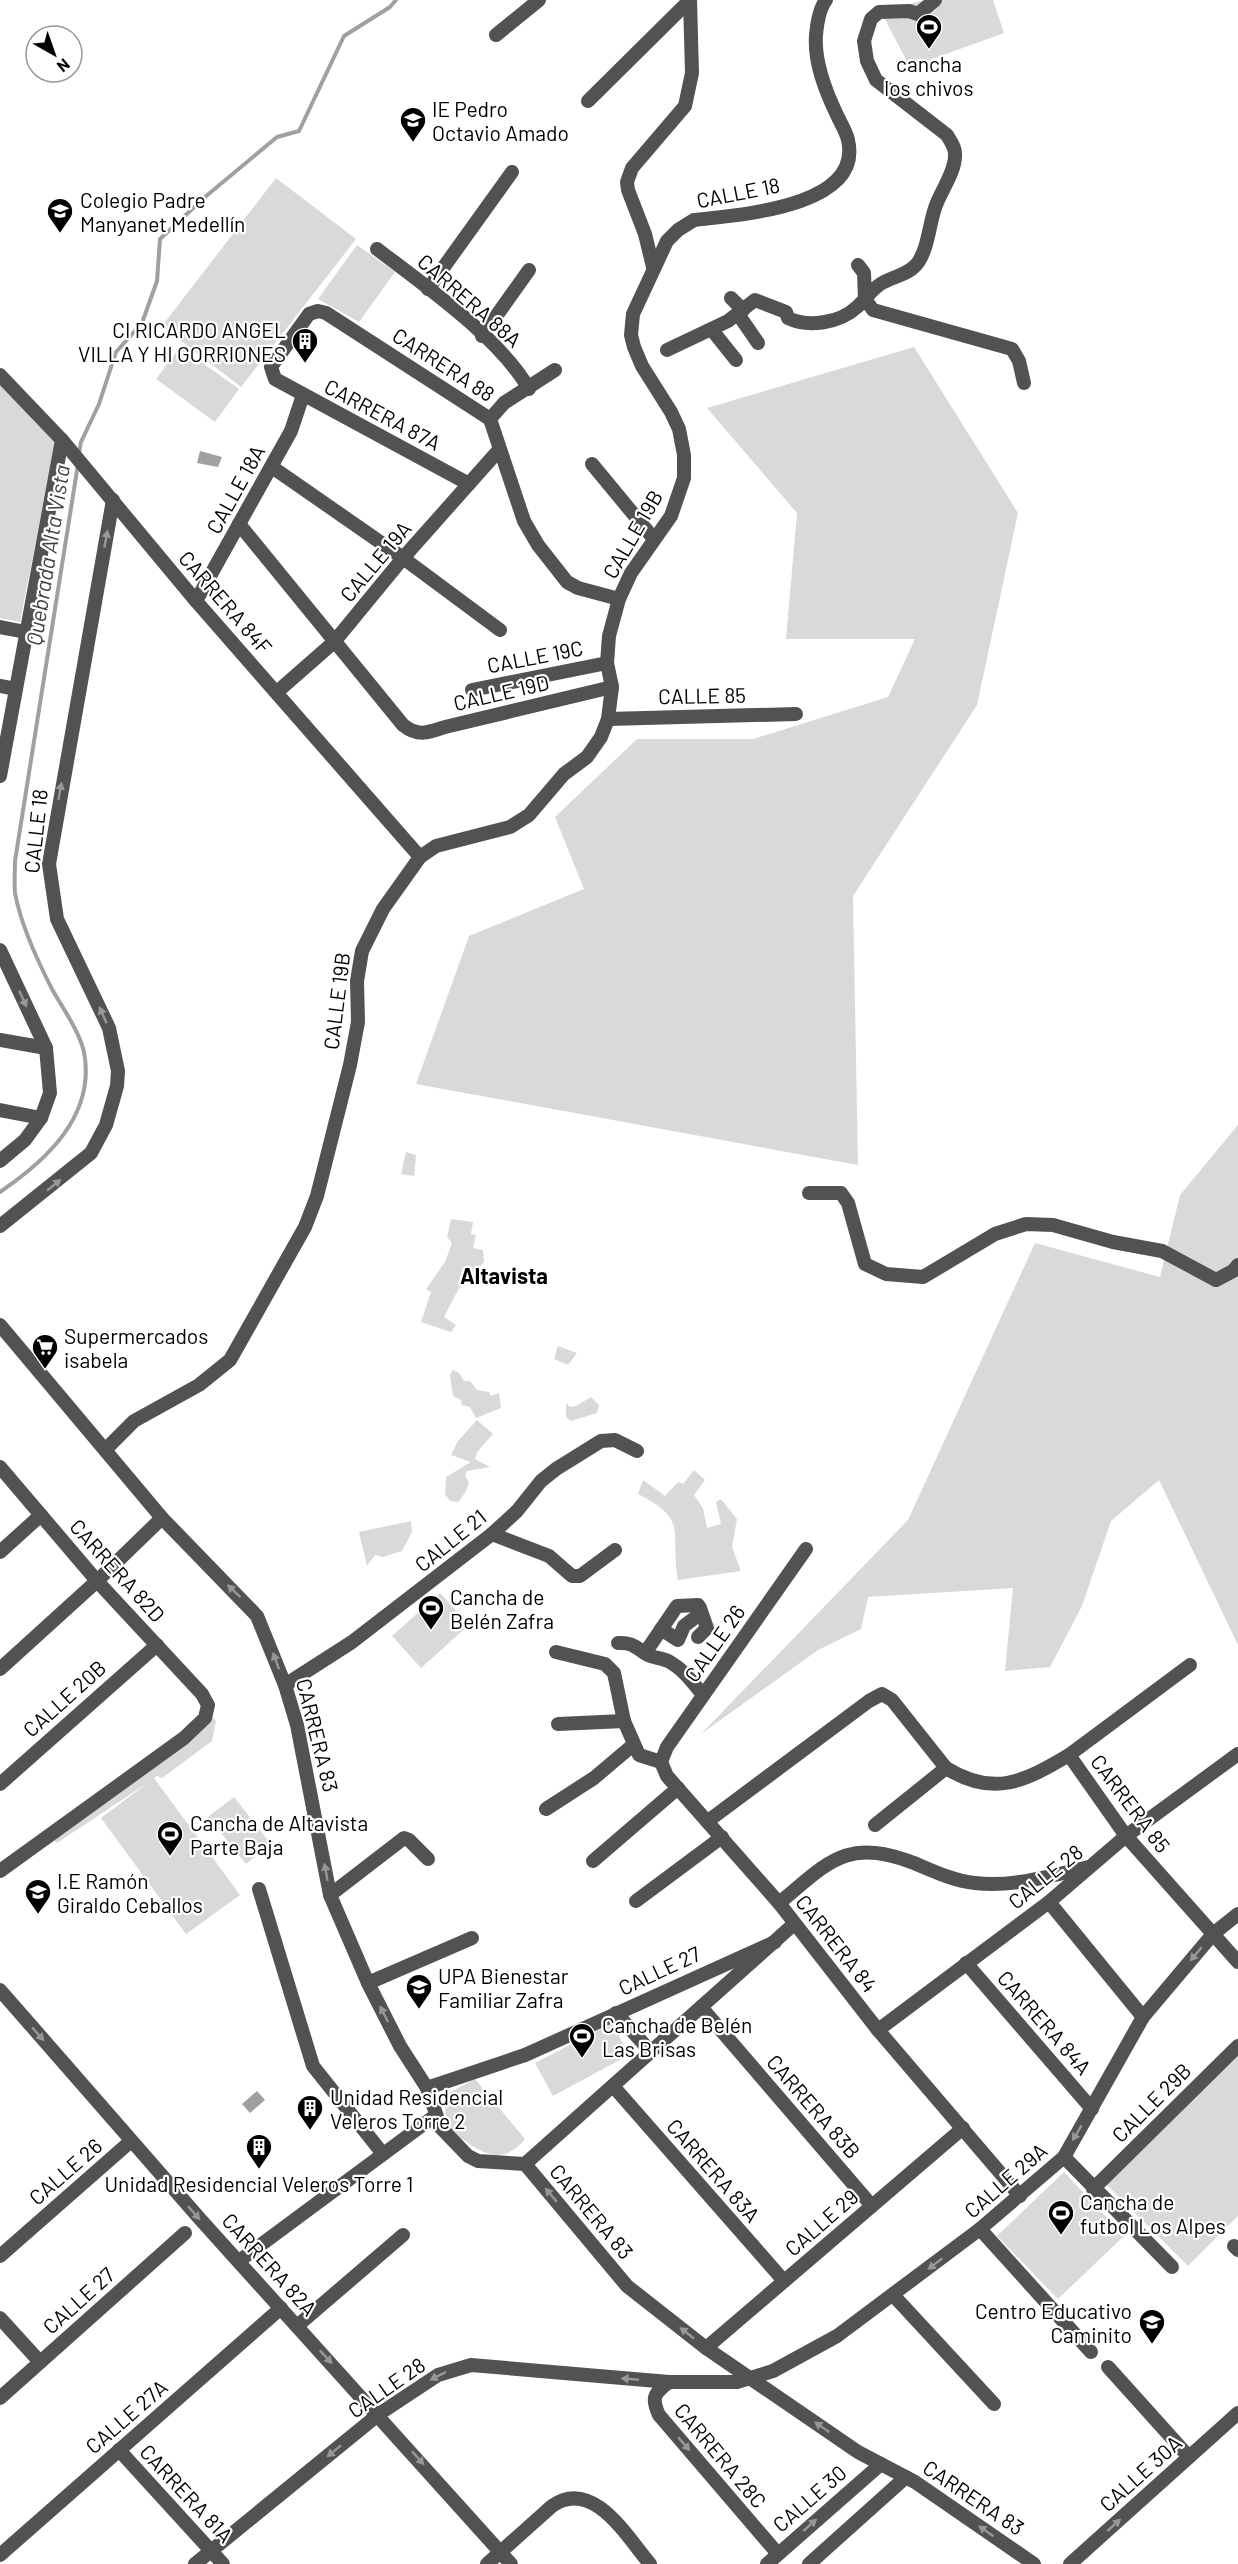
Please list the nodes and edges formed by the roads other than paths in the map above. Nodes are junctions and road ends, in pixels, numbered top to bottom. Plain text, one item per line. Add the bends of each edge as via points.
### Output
1 (539, 0) edge
2 (690, 0) edge
3 (826, 0) edge
4 (935, 0) edge
5 (496, 34) dead end
6 (588, 101) dead end
7 (512, 172) dead end
8 (377, 249) dead end
9 (858, 265) dead end
10 (653, 267) junction
11 (529, 270) dead end
12 (428, 289) junction
13 (731, 298) dead end
14 (865, 299) junction
15 (740, 312) junction
16 (711, 330) junction
17 (631, 335) joint
18 (482, 336) junction
19 (758, 343) dead end
20 (667, 350) dead end
21 (736, 360) dead end
22 (555, 370) dead end
23 (0, 375) edge
24 (278, 381) joint
25 (1024, 383) dead end
26 (529, 389) junction
27 (303, 394) junction
28 (490, 419) junction
29 (62, 440) junction
30 (499, 450) junction
31 (592, 464) dead end
32 (272, 467) junction
33 (469, 484) junction
34 (113, 500) junction
35 (239, 524) junction
36 (654, 539) junction
37 (403, 558) junction
38 (619, 600) junction
39 (196, 601) junction
40 (0, 627) edge
41 (500, 630) dead end
42 (26, 632) junction
43 (334, 642) junction
44 (608, 663) junction
45 (0, 686) edge
46 (612, 687) junction
47 (16, 689) junction
48 (472, 690) dead end
49 (277, 692) junction
50 (796, 714) dead end
51 (608, 719) junction
52 (2, 759) edge
53 (0, 776) edge
54 (420, 857) junction
55 (0, 950) edge
56 (5, 969) edge
57 (0, 1040) edge
58 (46, 1048) junction
59 (0, 1110) edge
60 (41, 1118) junction
61 (0, 1161) edge
62 (809, 1193) dead end
63 (4, 1223) edge
64 (1238, 1265) edge
65 (0, 1325) edge
66 (106, 1449) junction
67 (637, 1451) dead end
68 (0, 1467) edge
69 (41, 1515) junction
70 (162, 1518) junction
71 (492, 1534) junction
72 (806, 1549) dead end
73 (615, 1550) dead end
74 (0, 1552) edge
75 (97, 1581) junction
76 (701, 1613) junction
77 (665, 1624) junction
78 (698, 1637) dead end
79 (618, 1643) dead end
80 (157, 1645) junction
81 (556, 1652) dead end
82 (645, 1653) junction
83 (1190, 1665) dead end
84 (0, 1669) edge
85 (285, 1686) junction
86 (702, 1695) junction
87 (624, 1721) junction
88 (558, 1724) dead end
89 (633, 1745) junction
90 (1238, 1754) edge
91 (1069, 1755) junction
92 (661, 1762) junction
93 (946, 1768) junction
94 (0, 1784) edge
95 (678, 1788) junction
96 (546, 1809) dead end
97 (708, 1821) junction
98 (875, 1825) dead end
99 (1126, 1836) junction
100 (722, 1837) junction
101 (428, 1859) dead end
102 (593, 1861) dead end
103 (1091, 1866) junction
104 (0, 1871) edge
105 (259, 1889) dead end
106 (330, 1895) junction
107 (636, 1901) dead end
108 (1049, 1902) junction
109 (779, 1903) junction
110 (1238, 1914) edge
111 (794, 1924) junction
112 (1213, 1934) junction
113 (472, 1938) dead end
114 (775, 1942) junction
115 (1238, 1962) edge
116 (966, 1963) junction
117 (368, 1983) junction
118 (0, 1990) edge
119 (701, 2007) junction
120 (616, 2013) junction
121 (1143, 2018) junction
122 (878, 2030) junction
123 (1238, 2046) edge
124 (651, 2052) junction
125 (613, 2086) junction
126 (427, 2088) junction
127 (1092, 2109) junction
128 (436, 2115) junction
129 (963, 2128) junction
130 (131, 2141) junction
131 (383, 2154) junction
132 (1064, 2157) junction
133 (525, 2164) junction
134 (1093, 2189) junction
135 (1020, 2196) junction
136 (872, 2206) junction
137 (980, 2229) junction
138 (185, 2233) dead end
139 (403, 2235) dead end
140 (0, 2256) edge
141 (239, 2261) junction
142 (1172, 2267) dead end
143 (784, 2281) junction
144 (894, 2296) junction
145 (281, 2308) junction
146 (0, 2318) edge
147 (297, 2326) junction
148 (706, 2348) junction
149 (1091, 2352) dead end
150 (40, 2362) junction
151 (1108, 2367) dead end
152 (752, 2379) junction
153 (669, 2382) junction
154 (0, 2398) edge
155 (994, 2404) dead end
156 (1238, 2413) edge
157 (379, 2414) junction
158 (119, 2450) junction
159 (1189, 2457) junction
160 (880, 2464) junction
161 (906, 2477) junction
162 (211, 2550) junction
163 (500, 2552) junction
164 (778, 2554) junction
165 (0, 2555) edge
166 (195, 2564) edge
167 (223, 2564) edge
168 (487, 2564) edge
169 (511, 2564) edge
170 (650, 2564) edge
171 (766, 2564) edge
172 (809, 2564) edge
173 (1034, 2564) edge
174 (1070, 2564) edge

1 - 5 street
2 - 6 street
2 - 10 street via 693,73 685,106 639,159 627,182
3 - 10 street, CALLE 18 via 817,25 816,43 827,94 848,140 849,158 841,174 828,187 781,208 753,215 694,220 667,241
4 - 14 street via 918,14 879,12 871,19 864,41 867,61 876,80 947,135 956,155 916,265 883,282
7 - 12 street
8 - 12 street, CARRERA 88A
9 - 14 street via 864,273
10 - 17 street, CALLE 18 via 633,314
11 - 18 street
12 - 18 street, CARRERA 88A
13 - 15 street
14 - 15 street via 845,315 809,324 800,324 788,318 786,312 755,300
14 - 25 street via 873,310 1012,349
15 - 16 street
15 - 19 street
16 - 20 street
16 - 21 street
17 - 36 street, CALLE 19B via 642,366 671,412 684,455 680,494 671,516
18 - 26 street, CARRERA 88A via 515,368
22 - 26 street
23 - 29 street, CARRERA 84F
24 - 27 street, CARRERA 87A
24 - 28 street, CARRERA 88 via 271,374 271,367 309,314 318,311
26 - 28 street via 504,403
27 - 32 street, CALLE 18A via 291,431
27 - 33 street, CARRERA 87A
28 - 30 street, CARRERA 88
29 - 34 street, CARRERA 84F
29 - 42 street, CALLE 18
30 - 33 street, CALLE 19A
30 - 38 street, CARRERA 88 via 524,521 558,571 578,588
31 - 36 street
32 - 35 street, CALLE 18A
32 - 37 street
33 - 37 street, CALLE 19A
34 - 39 street, CARRERA 84F
63 -> 34 street, CALLE 18 via 91,1153 106,1125 117,1086 118,1071 109,1028 57,919 49,864
35 - 39 street, CALLE 18A
35 - 43 street
36 - 38 street, CALLE 19B via 631,573
37 - 41 street
37 - 43 street, CALLE 19A
38 - 44 street, CALLE 19B via 609,636
39 - 49 street, CARRERA 84F
40 - 42 street
42 - 47 street, CALLE 18
43 - 46 street, CALLE 19D via 403,725 419,734
43 - 49 street, CALLE 19A
44 - 46 street, CALLE 19B
44 - 48 street, CALLE 19C
45 - 47 street
46 - 51 street, CALLE 19B
47 - 52 street, CALLE 18
49 - 54 street, CARRERA 84F
50 - 51 street, CALLE 85
51 - 54 street, CALLE 19B via 587,757 564,774 528,814 510,827 436,846
52 - 53 street, CALLE 18
54 - 66 street, CALLE 19B via 383,909 362,951 357,981 358,1022 350,1065 317,1196 305,1227 230,1360 199,1385 134,1421
55 - 56 street
56 -> 58 street
57 - 58 street
58 - 60 street via 50,1093
59 - 60 street
60 - 61 street via 25,1140
62 - 64 street via 841,1193 848,1203 865,1264 886,1274 923,1277 995,1234 1026,1224 1053,1225 1162,1251 1216,1280
65 - 66 street, CARRERA 83
66 - 70 street, CARRERA 83
67 - 71 street, CALLE 21 via 615,1440 601,1441 541,1481
68 - 69 street, CARRERA 82D
69 - 74 street
69 - 75 street, CARRERA 82D
70 - 75 street
85 -> 70 street, CARRERA 83 via 257,1616
71 - 73 street via 549,1556 572,1576 580,1576
71 - 85 street, CALLE 21 via 352,1642
72 - 86 street, CALLE 26
75 - 80 street, CARRERA 82D
75 - 84 street
76 - 77 street via 698,1605 677,1606
76 - 77 street via 684,1626 678,1640
76 - 78 street via 707,1628
77 - 82 street
79 - 82 street via 628,1642
80 - 94 street, CALLE 20B
80 - 104 street, CARRERA 82D via 207,1700 207,1714 201,1724
81 - 87 street via 605,1664 614,1673
82 - 86 street via 671,1663
83 - 91 street
106 -> 85 street, CARRERA 83 via 297,1725
86 - 92 street, CALLE 26
87 - 88 street
87 - 89 street
89 - 92 street via 639,1755
89 - 96 street via 594,1778
90 - 99 street, CALLE 28
91 - 93 street, CARRERA 85 via 1004,1785 968,1779
91 - 99 street, CARRERA 85
92 - 95 street, CARRERA 84
93 - 97 street via 892,1700 882,1695
93 - 98 street
95 - 97 street, CARRERA 84
95 - 102 street
97 - 100 street, CARRERA 84
99 - 103 street, CALLE 28
99 - 112 street, CARRERA 85
100 - 107 street
100 - 109 street, CARRERA 84
101 - 106 street via 404,1838
103 - 108 street, CALLE 28
103 - 109 street via 1021,1881 976,1884 902,1859 851,1852 830,1862
105 - 131 street via 313,2066
106 - 117 street, CARRERA 83
108 - 116 street, CALLE 28
108 - 121 street
109 - 111 street, CARRERA 84
110 - 112 street, CALLE 29A
111 - 114 street
111 - 122 street, CARRERA 84
112 - 115 street, CARRERA 85
112 -> 121 street, CALLE 29A
113 - 117 street
114 - 119 street
114 - 120 street, CALLE 27
116 - 122 street, CALLE 28
116 - 127 street, CARRERA 84A
126 -> 117 street, CARRERA 83
118 -> 130 street, CARRERA 82A
119 - 124 street
119 - 136 street, CARRERA 83B
120 - 124 street
120 - 126 street, CALLE 27 via 525,2055
121 - 127 street, CALLE 29A
122 - 129 street, CARRERA 84
123 - 134 street, CALLE 29B
124 - 125 street
125 - 133 street
125 - 143 street, CARRERA 83A
126 - 128 street, CARRERA 83
127 -> 132 street, CALLE 29A
128 - 131 street
128 - 133 street, CARRERA 83 via 441,2128 478,2162
129 - 135 street, CARRERA 84
129 - 136 street, CALLE 29
130 - 140 street, CALLE 26
130 -> 141 street, CARRERA 82A
131 - 141 street
132 - 134 street
132 - 135 street, CALLE 29A
148 -> 133 street, CARRERA 83 via 627,2286
134 - 142 street
135 - 137 street, CALLE 29A
136 - 143 street, CALLE 29
137 -> 144 street, CALLE 29A
137 - 149 street
138 - 150 street, CALLE 27
139 - 147 street
141 - 145 street, CARRERA 82A
143 - 148 street, CALLE 29
144 - 152 street, CALLE 29A via 810,2353
144 - 155 street
145 - 147 street, CARRERA 82A
145 - 158 street, CALLE 27A
146 - 150 street
147 -> 157 street, CARRERA 82A
148 - 152 street, CARRERA 83
150 - 154 street, CALLE 27
151 - 159 street
152 - 153 street, CALLE 28
160 -> 152 street, CARRERA 83
153 -> 157 street, CALLE 28 via 471,2365 438,2375
153 -> 164 street, CARRERA 28C via 654,2396 659,2415
156 - 159 street, CALLE 30A
157 -> 162 street, CALLE 28
157 -> 163 street, CARRERA 82A
158 - 162 street, CARRERA 81A
158 - 165 street, CALLE 27A
174 -> 159 street, CALLE 30A
160 - 161 street, CARRERA 83
164 -> 160 street, CALLE 30
161 - 172 street
173 -> 161 street, CARRERA 83
162 - 166 street, CALLE 28
162 - 167 street, CARRERA 81A
163 - 168 street
163 - 169 street, CARRERA 82A
163 - 170 street via 561,2500 579,2497 603,2510
164 - 171 street, CALLE 30

